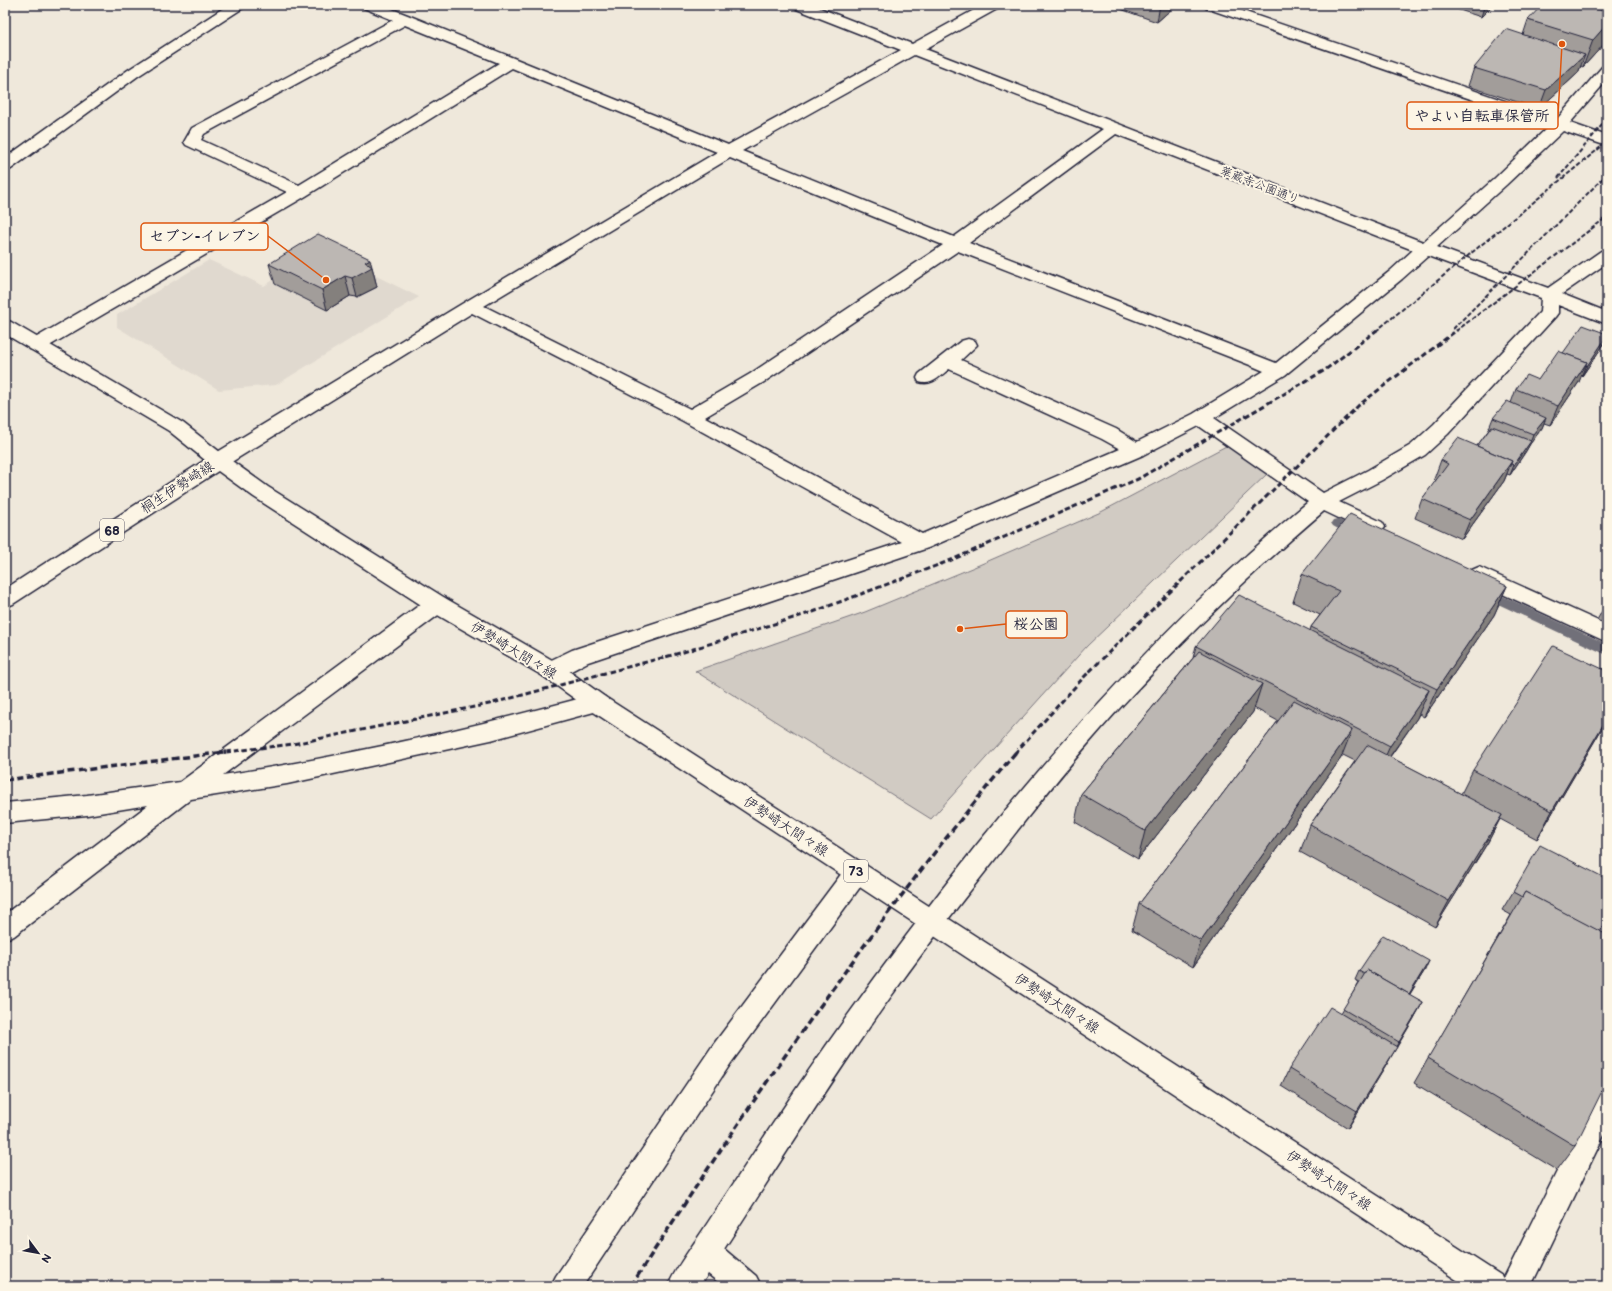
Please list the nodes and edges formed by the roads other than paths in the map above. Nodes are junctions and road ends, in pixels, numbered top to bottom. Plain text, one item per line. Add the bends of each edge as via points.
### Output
1 (238, 5) edge
2 (369, 5) edge
3 (799, 5) edge
4 (994, 5) edge
5 (1211, 5) edge
6 (405, 19) junction
7 (914, 50) junction
8 (510, 63) junction
9 (1607, 70) edge
10 (1560, 125) junction
11 (1114, 128) junction
12 (1607, 141) edge
13 (730, 151) junction
14 (5, 166) edge
15 (300, 192) junction
16 (956, 244) junction
17 (1425, 249) junction
18 (1607, 255) edge
19 (1550, 295) junction
20 (471, 306) junction
21 (1607, 318) edge
22 (5, 326) edge
23 (37, 345) junction
24 (968, 345) dead end
25 (947, 361) junction
26 (1278, 371) junction
27 (926, 378) dead end
28 (690, 417) junction
29 (1200, 418) junction
30 (1136, 450) junction
31 (218, 461) junction
32 (1322, 502) junction
33 (1393, 536) edge
34 (921, 543) junction
35 (1464, 569) edge
36 (5, 598) edge
37 (437, 604) junction
38 (1607, 634) edge
39 (551, 670) junction
40 (597, 703) junction
41 (183, 792) junction
42 (5, 813) edge
43 (857, 872) junction
44 (931, 921) junction
45 (5, 928) edge
46 (1607, 1100) edge
47 (704, 1252) junction
48 (566, 1286) edge
49 (683, 1286) edge
50 (746, 1286) edge
51 (1492, 1286) edge
52 (1514, 1286) edge

1 - 14 street via 133,73
2 - 6 street
3 - 7 street, 華蔵寺公園通り
4 - 7 street
5 - 10 street
6 - 8 street
6 - 15 street via 198,131 192,142
7 - 11 street, 華蔵寺公園通り
7 - 13 street
8 - 13 street
8 - 15 street
9 - 10 street
10 - 12 street
10 - 17 street
11 - 16 street
11 - 17 street, 華蔵寺公園通り
13 - 16 street
13 - 20 street
15 - 23 street
16 - 26 street
16 - 28 street via 757,378
17 - 19 street, 華蔵寺公園通り
17 - 26 street via 1374,294
18 - 19 street
19 - 21 street, 華蔵寺公園通り
19 - 32 street via 1549,313 1441,430 1418,450
20 - 28 street
20 - 31 street
22 - 23 street, 桐生伊勢崎線
23 - 31 street, 桐生伊勢崎線 via 176,428
24 - 25 street
25 - 27 street
25 - 30 street via 1109,434
26 - 29 street
28 - 34 street
29 - 30 street
29 - 32 street
30 - 34 street
31 - 36 street, 桐生伊勢崎線 / 68
31 - 37 street, 伊勢崎大間々線 / 73 via 261,492
32 - 33 street
32 - 44 street via 1206,607 1121,692 1036,789
34 - 39 street via 580,656
35 - 38 street
37 - 39 street, 伊勢崎大間々線 / 73
37 - 41 street
39 - 40 street, 伊勢崎大間々線 / 73
40 - 41 street via 490,731 350,762
40 - 43 street, 伊勢崎大間々線 / 73
41 - 42 street
41 - 45 street
43 - 44 street, 伊勢崎大間々線 / 73
43 - 48 street via 722,1054
44 - 47 street via 812,1088
44 - 51 street, 伊勢崎大間々線 / 73
46 - 52 street
47 - 49 street
47 - 50 street

